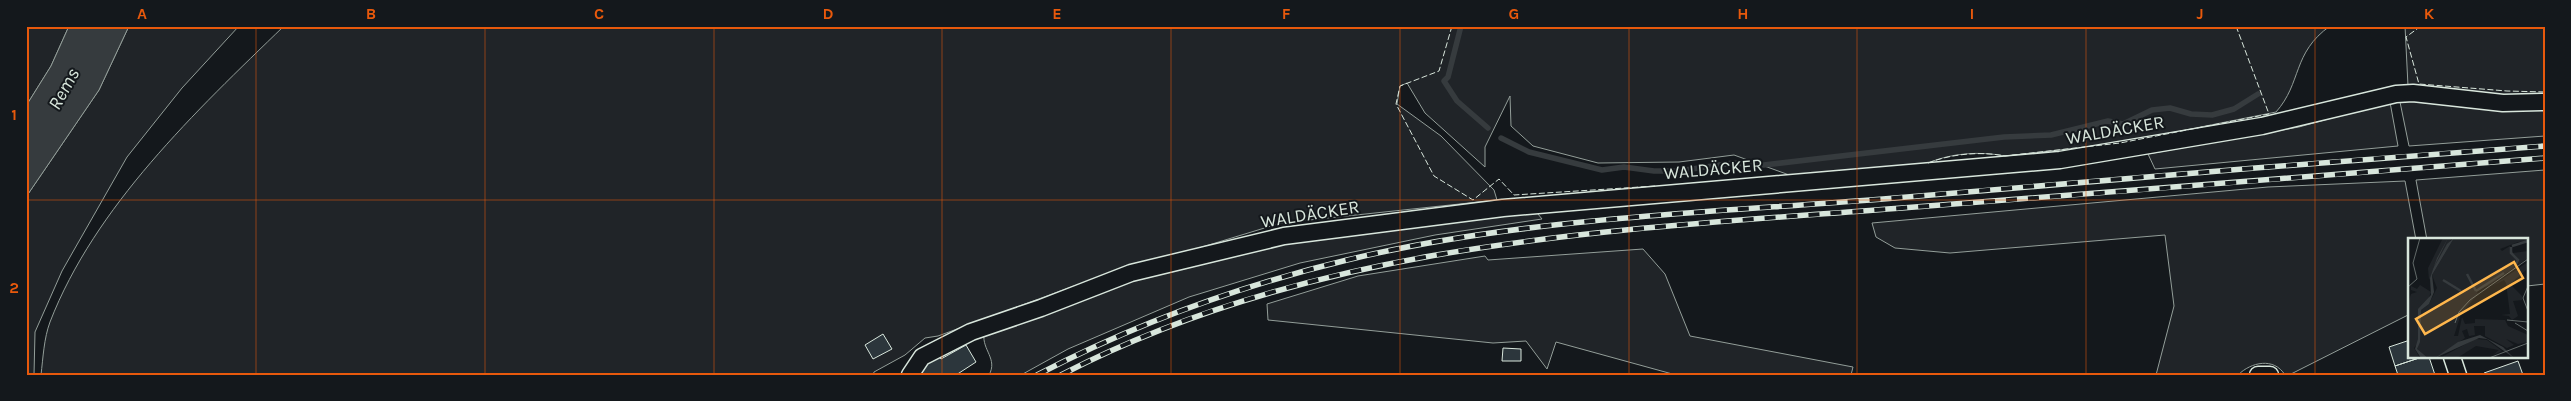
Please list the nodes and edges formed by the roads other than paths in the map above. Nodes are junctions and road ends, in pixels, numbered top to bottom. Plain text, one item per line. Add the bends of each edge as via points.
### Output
1 (2545, 102) edge
2 (2452, 358) edge
3 (910, 375) edge
4 (2258, 375) edge
5 (2270, 375) edge
6 (2458, 375) edge

1 - 3 street, WALDÄCKER via 2503,103 2396,94 2262,126 2060,160 1503,208 1284,236 1131,273 971,332 922,357
2 - 6 street
4 - 5 street

